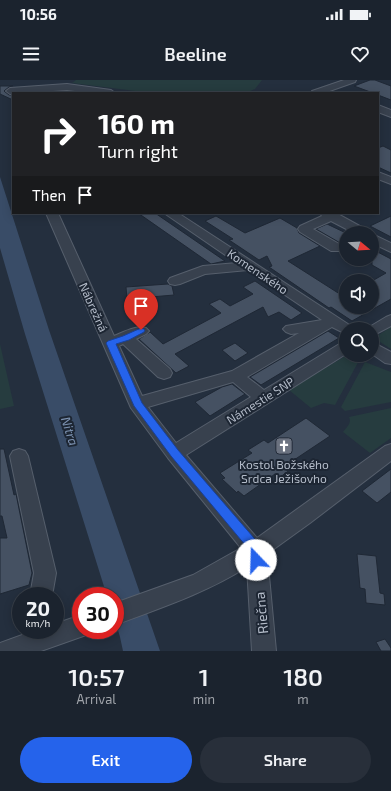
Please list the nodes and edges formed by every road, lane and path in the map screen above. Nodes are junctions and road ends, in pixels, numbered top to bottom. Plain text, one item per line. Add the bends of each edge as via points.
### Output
1 (352, 80) edge
2 (328, 88) junction
3 (85, 89) junction
4 (12, 92) edge
5 (78, 92) edge
6 (104, 92) edge
7 (318, 92) edge
8 (337, 92) edge
9 (379, 108) edge
10 (391, 114) edge
11 (379, 175) edge
12 (391, 181) edge
13 (53, 214) edge
14 (172, 214) edge
15 (329, 214) edge
16 (350, 226) edge
17 (379, 242) edge
18 (336, 248) dead end
19 (391, 248) edge
20 (251, 266) junction
21 (175, 281) dead end
22 (391, 320) edge
23 (330, 322) junction
24 (339, 326) edge
25 (379, 327) edge
26 (291, 329) dead end
27 (141, 330) dead end
28 (118, 341) junction
29 (339, 351) edge
30 (379, 351) edge
31 (391, 359) edge
32 (164, 373) dead end
33 (236, 376) junction
34 (263, 398) junction
35 (137, 404) junction
36 (391, 450) edge
37 (174, 453) junction
38 (19, 456) dead end
39 (256, 551) junction
40 (43, 587) edge
41 (124, 611) edge
42 (29, 639) edge
43 (8, 651) edge
44 (264, 651) edge

1 - 2 street
2 - 7 street
2 - 8 street
3 - 4 street via 67,87 10,91
3 - 5 street
3 - 6 street
9 - 10 street
11 - 12 street
13 - 28 street, Nábrežná
14 - 20 street, Komenského
15 - 16 street
15 - 18 street via 304,228
17 - 19 street
20 - 21 street via 203,270
20 - 23 street, Komenského
22 - 25 street
23 - 24 street, Komenského
23 - 26 street
23 - 33 street
27 - 28 street
28 - 32 street
28 - 35 street, Nábrežná
29 - 34 street, Námestie SNP
30 - 31 street
33 - 34 street
33 - 35 street
34 - 37 street, Námestie SNP
35 - 37 street, Nábrežná
36 - 39 street
37 - 39 street, Nábrežná
38 - 40 street via 45,574
39 - 41 street via 180,591
39 - 44 street, Riečna
42 - 43 street

